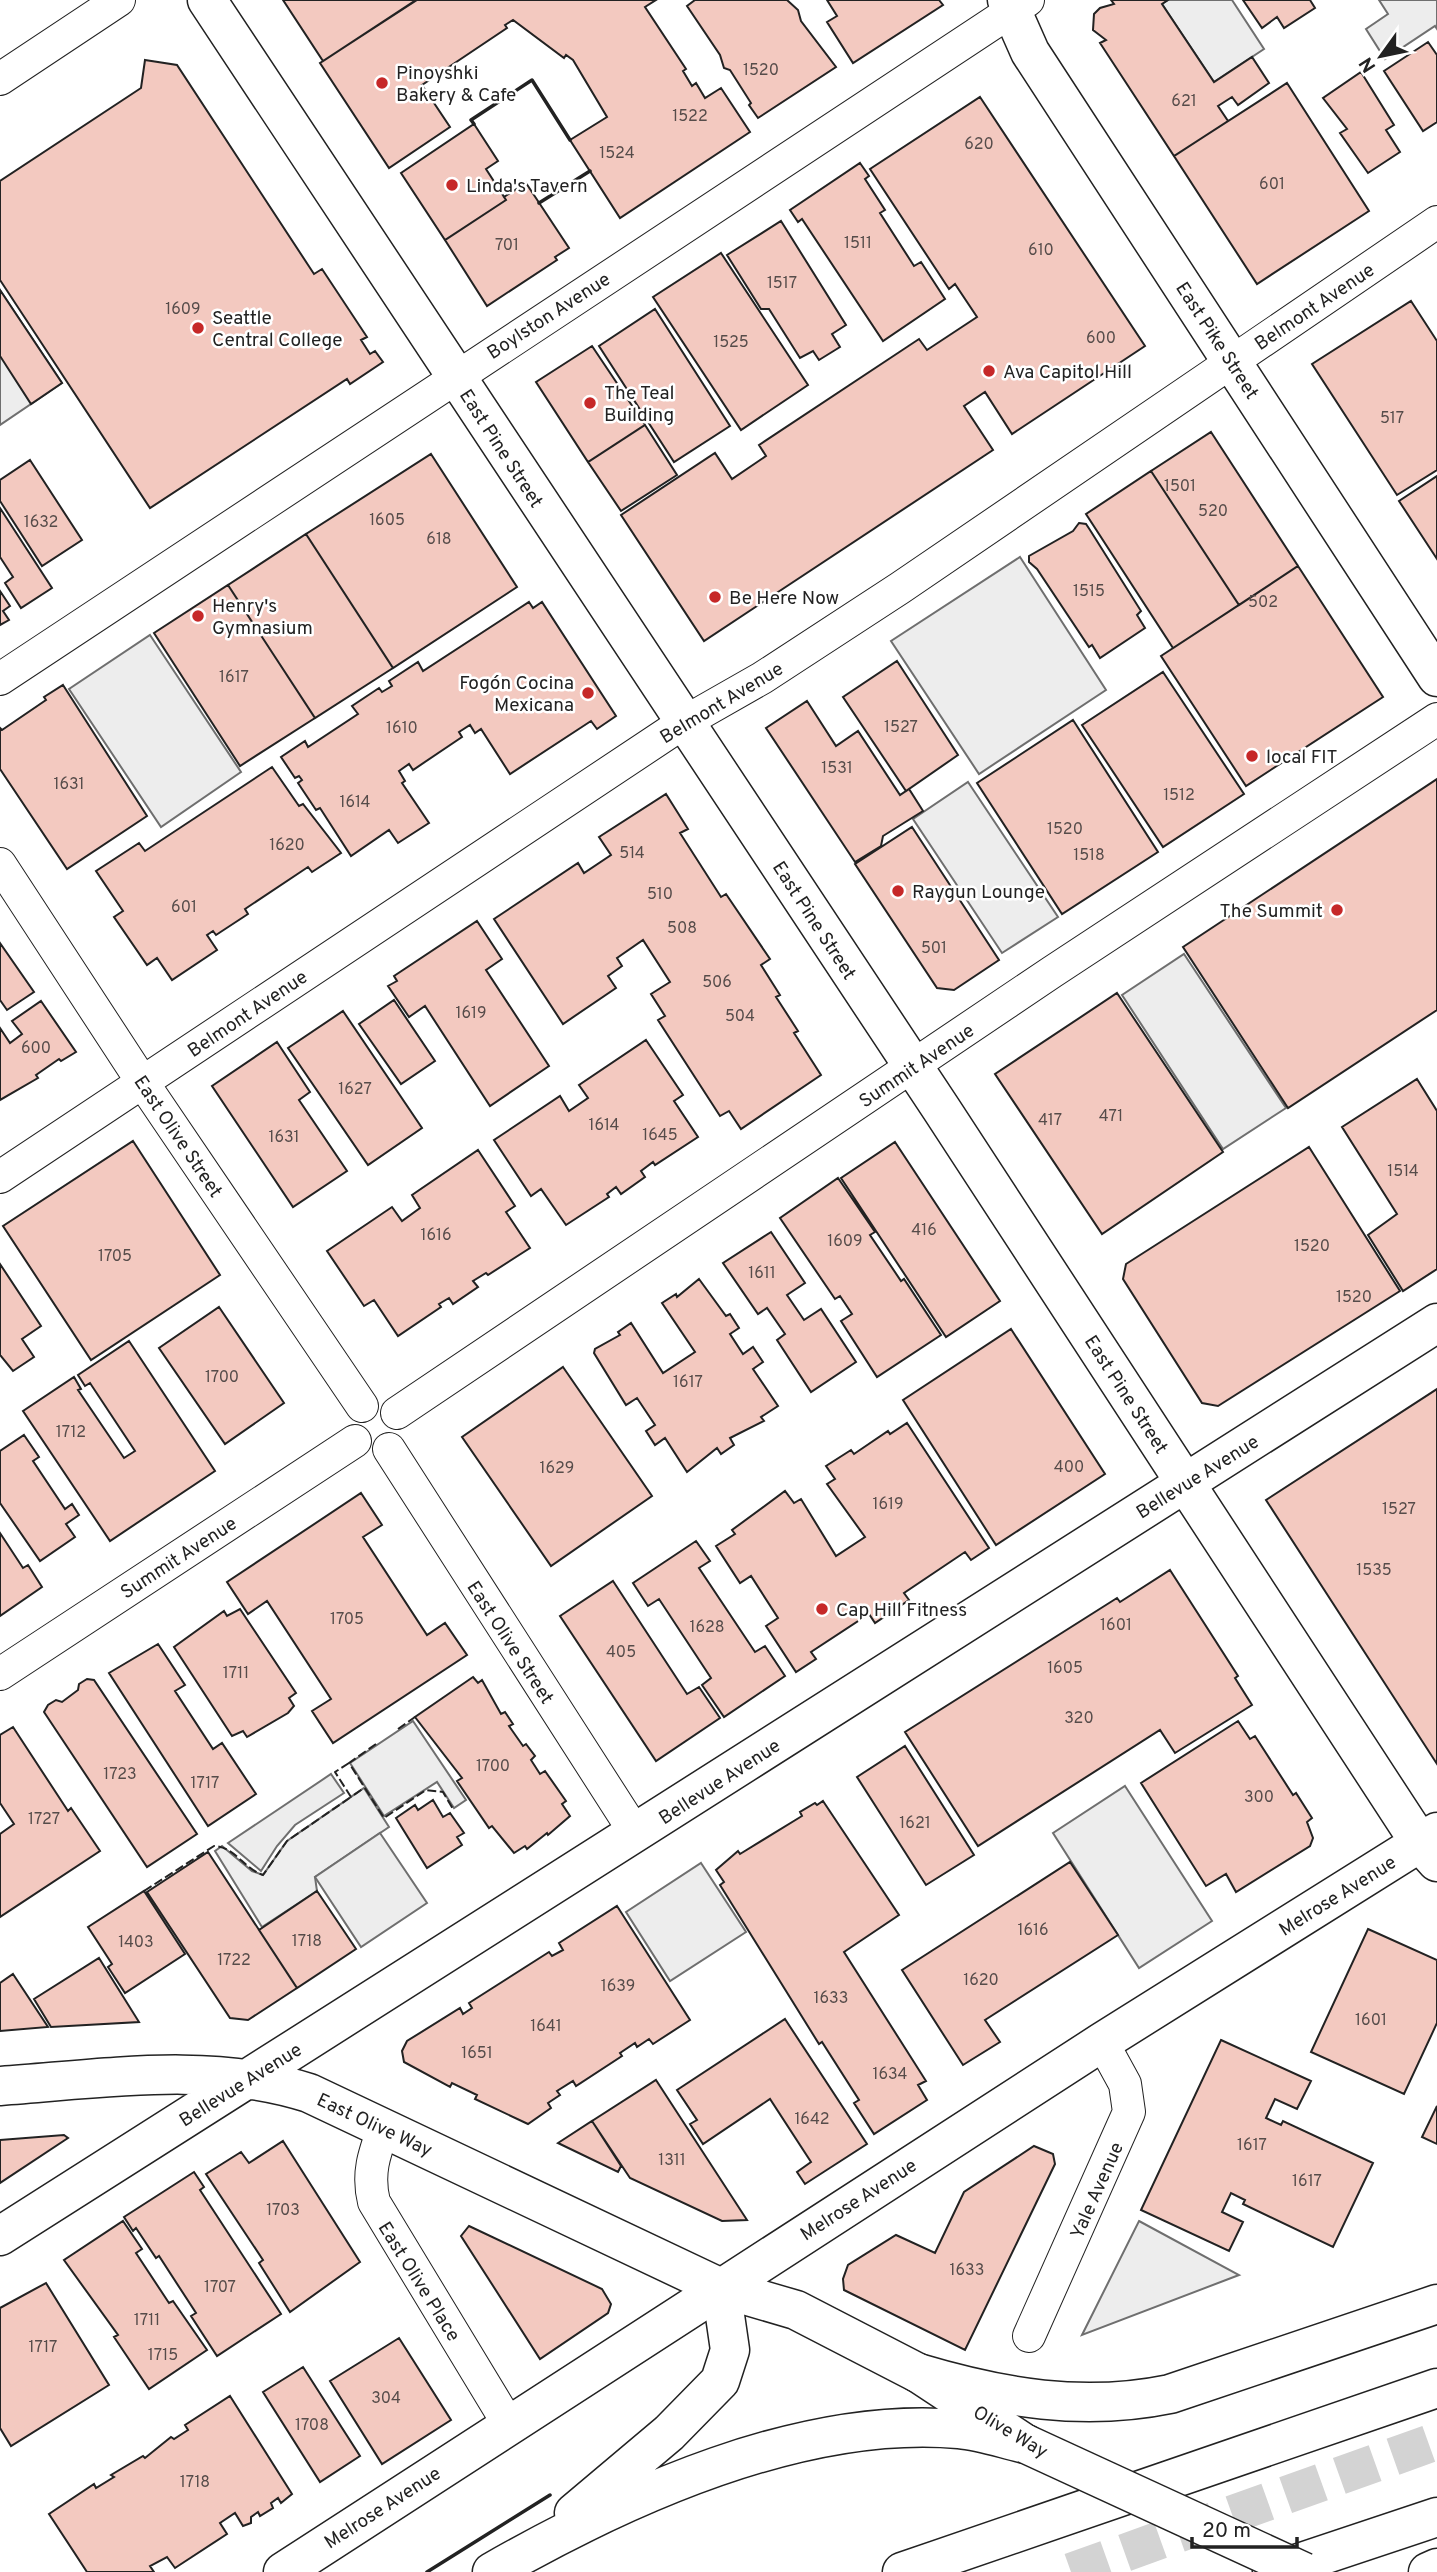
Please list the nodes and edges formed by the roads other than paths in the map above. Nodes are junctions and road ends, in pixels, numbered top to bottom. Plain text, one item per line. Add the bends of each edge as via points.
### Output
1 (119, 0) edge
2 (207, 0) edge
3 (1016, 4) edge
4 (0, 79) edge
5 (1437, 222) edge
6 (1232, 362) junction
7 (455, 376) junction
8 (1437, 677) edge
9 (0, 679) edge
10 (1437, 719) edge
11 (684, 723) junction
12 (0, 863) edge
13 (913, 1067) junction
14 (143, 1083) junction
15 (0, 1177) edge
16 (1437, 1323) edge
17 (362, 1406) junction
18 (397, 1413) junction
19 (355, 1441) junction
20 (388, 1450) junction
21 (1186, 1482) junction
22 (0, 1674) edge
23 (636, 1834) junction
24 (1431, 1846) edge
25 (1102, 2042) junction
26 (251, 2079) junction
27 (0, 2086) edge
28 (384, 2127) junction
29 (0, 2236) edge
30 (721, 2288) junction
31 (1437, 2304) edge
32 (1029, 2336) dead end
33 (918, 2372) junction
34 (1437, 2388) edge
35 (509, 2425) junction
36 (1026, 2444) junction
37 (1437, 2517) edge
38 (532, 2549) junction
39 (1437, 2568) edge
40 (283, 2572) edge
41 (492, 2572) edge
42 (902, 2572) edge
43 (1272, 2572) edge
44 (1304, 2572) edge
45 (1428, 2572) edge

1 - 4 street
2 - 7 main road, East Pine Street
3 - 6 main road, East Pike Street via 1030,52
3 - 7 street, Boylston Avenue
5 - 6 street, Belmont Avenue
6 - 8 main road, East Pike Street
6 - 11 street, Belmont Avenue via 900,588
7 - 9 street, Boylston Avenue
7 - 11 main road, East Pine Street
10 - 13 street, Summit Avenue
11 - 13 main road, East Pine Street
11 - 14 street, Belmont Avenue
12 - 14 street, East Olive Street
13 - 18 street, Summit Avenue
13 - 21 main road, East Pine Street
14 - 15 street, Belmont Avenue
14 - 17 street, East Olive Street
16 - 21 main road, Bellevue Avenue
17 - 18 street via 381,1402
17 - 19 street via 351,1422
18 - 20 street via 400,1436
19 - 20 street via 372,1452
19 - 22 street, Summit Avenue
20 - 23 street, East Olive Street
21 - 23 main road, Bellevue Avenue
21 - 24 main road, East Pine Street
23 - 26 main road, Bellevue Avenue
24 - 25 main road, Melrose Avenue
25 - 30 main road, Melrose Avenue
25 - 32 street, Yale Avenue via 1125,2084 1129,2112
26 - 27 main road, East Olive Way via 163,2075
26 - 28 main road, East Olive Way via 309,2093
26 - 29 main road, Bellevue Avenue
28 - 30 main road, East Olive Way
28 - 35 street, East Olive Place via 369,2176 374,2202
30 - 33 main road, Olive Way via 796,2310
30 - 35 main road, Melrose Avenue
30 - 38 main road via 730,2350 720,2381 669,2433
31 - 33 main road via 1170,2394 1142,2399 1057,2402 992,2394
33 - 36 main road, Olive Way
34 - 42 main road
35 - 40 main road, Melrose Avenue
36 - 38 main road via 960,2429 900,2429 802,2443 658,2488
36 - 44 main road, Olive Way, bridge
37 - 43 main road
38 - 41 main road
39 - 45 main road

